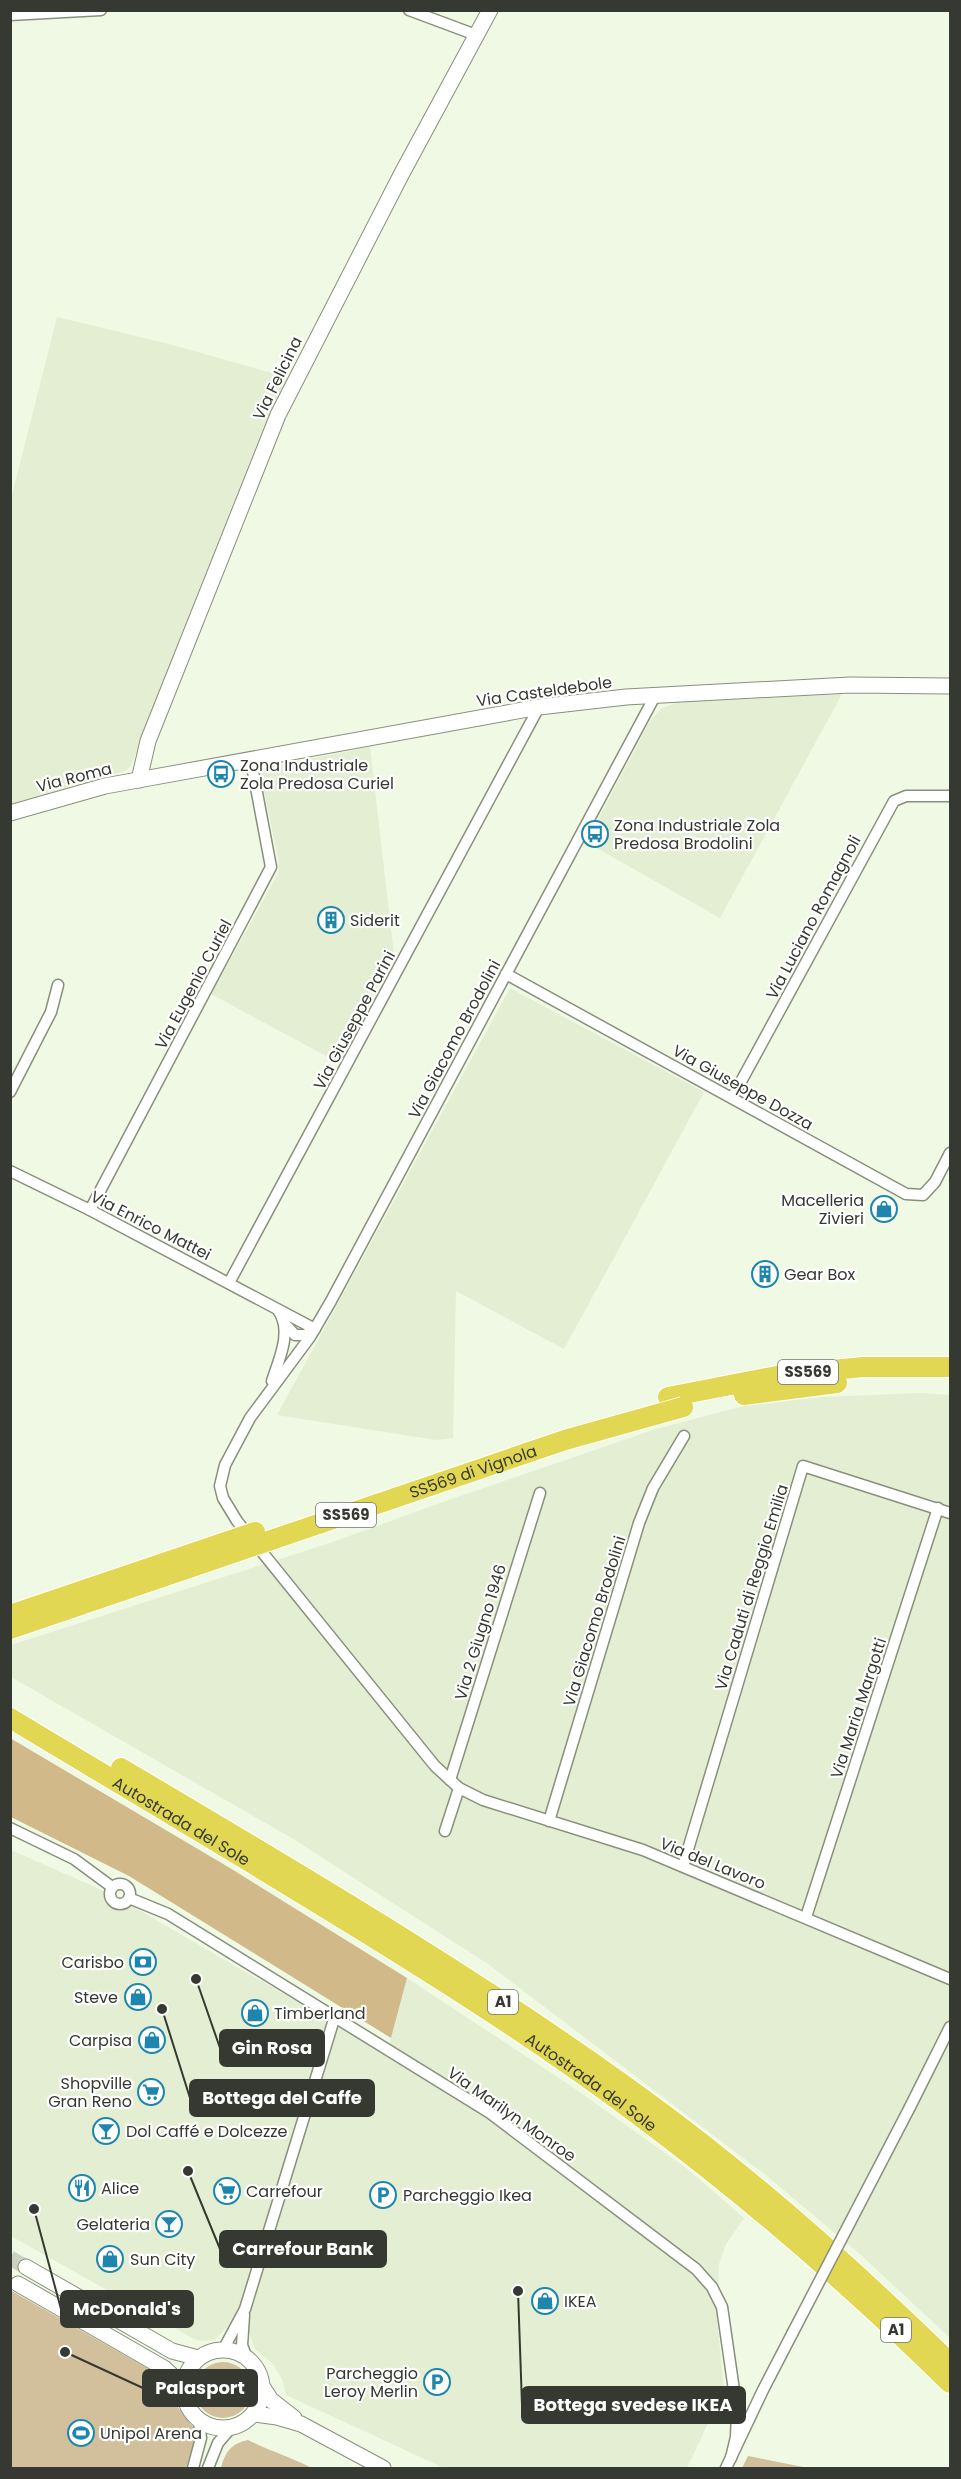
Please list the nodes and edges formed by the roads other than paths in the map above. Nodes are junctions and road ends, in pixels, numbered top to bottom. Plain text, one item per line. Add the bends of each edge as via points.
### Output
1 (101, 10) edge
2 (409, 10) edge
3 (490, 10) edge
4 (10, 15) edge
5 (476, 35) junction
6 (951, 686) edge
7 (655, 696) junction
8 (539, 708) junction
9 (251, 761) junction
10 (143, 779) junction
11 (951, 796) edge
12 (10, 813) edge
13 (506, 974) junction
14 (58, 985) dead end
15 (10, 1092) edge
16 (732, 1098) junction
17 (951, 1153) edge
18 (10, 1171) edge
19 (90, 1210) junction
20 (229, 1283) junction
21 (276, 1308) junction
22 (283, 1320) junction
23 (315, 1329) junction
24 (951, 1367) edge
25 (951, 1380) edge
26 (269, 1390) junction
27 (676, 1402) junction
28 (684, 1436) dead end
29 (540, 1492) dead end
30 (938, 1508) junction
31 (951, 1513) edge
32 (10, 1615) edge
33 (10, 1629) edge
34 (10, 1703) edge
35 (10, 1718) edge
36 (450, 1780) junction
37 (459, 1788) junction
38 (549, 1821) junction
39 (10, 1828) edge
40 (445, 1831) dead end
41 (683, 1866) junction
42 (806, 1917) junction
43 (951, 1979) edge
44 (335, 2016) junction
45 (951, 2027) edge
46 (26, 2267) tunnel mouth
47 (18, 2284) tunnel mouth
48 (245, 2309) junction
49 (223, 2350) junction
50 (246, 2356) junction
51 (198, 2358) junction
52 (951, 2363) edge
53 (951, 2383) edge
54 (182, 2385) junction
55 (262, 2386) junction
56 (254, 2414) junction
57 (200, 2422) junction
58 (301, 2424) junction
59 (230, 2428) junction
60 (728, 2463) edge
61 (193, 2469) edge
62 (208, 2469) edge
63 (383, 2469) edge

1 - 4 street
2 - 5 street
3 - 5 street, Via Felicina
5 - 10 street, Via Felicina via 278,415 148,741
6 - 7 street, Via Casteldebole via 850,685
7 - 8 street, Via Casteldebole
7 - 13 street, Via Giacomo Brodolini
8 - 9 street, Via Casteldebole
8 - 20 street, Via Giuseppe Parini
9 - 10 street, Via Casteldebole
9 - 19 street, Via Eugenio Curiel via 272,867
10 - 12 street, Via Roma via 71,794
11 - 16 street, Via Luciano Romagnoli via 906,796 894,801
13 - 16 street, Via Giuseppe Dozza
13 - 23 street, Via Giacomo Brodolini
14 - 15 street via 51,1012
16 - 17 street, Via Giuseppe Dozza via 906,1194 923,1195
18 - 19 street, Via Enrico Mattei
19 - 20 street, Via Enrico Mattei
20 - 21 street, Via Enrico Mattei
21 - 22 street
21 - 23 street, Via Enrico Mattei
22 - 23 street via 299,1336
22 - 26 street via 283,1347
23 - 26 street, Via Giacomo Brodolini
24 - 27 highway, SS569 di Vignola / SS569 via 863,1367 782,1375
25 - 27 highway, SS569 di Vignola / SS569 via 863,1381
26 - 36 street, Via del Lavoro via 225,1465 220,1486 229,1510
27 - 32 highway, SS569 di Vignola / SS569, bridge via 588,1419
27 - 33 highway, SS569 di Vignola / SS569, bridge
28 - 38 street, Via Giacomo Brodolini via 653,1488 639,1523
29 - 36 street, Via 2 Giugno 1946
30 - 31 street, Via Caduti di Reggio Emilia
30 - 41 street, Via Caduti di Reggio Emilia via 803,1466
30 - 42 street, Via Maria Margotti
34 - 52 highway, Autostrada del Sole / A1 via 300,1874 462,1975 635,2093 807,2231
35 - 53 highway, Autostrada del Sole / A1 via 279,1879 540,2045 741,2195 840,2279
36 - 37 street, Via del Lavoro
37 - 38 street, Via del Lavoro via 483,1800
37 - 40 street
38 - 41 street, Via del Lavoro
39 - 44 street, Via Marilyn Monroe via 74,1859 112,1887 124,1885 129,1898 168,1914
41 - 42 street, Via del Lavoro
42 - 43 street, Via del Lavoro
44 - 48 street
44 - 60 street, Via Marilyn Monroe via 490,2113 696,2269 722,2307 737,2427
45 - 60 street, bridge
46 - 51 street via 172,2351
47 - 54 street via 164,2368
48 - 49 street
48 - 50 street via 242,2345
49 - 50 street
49 - 51 street
50 - 55 street
51 - 54 street
54 - 57 street via 187,2406
55 - 56 street
55 - 58 street via 276,2406
56 - 58 street
56 - 59 street
57 - 59 street via 209,2427
57 - 61 street via 201,2438
58 - 63 street
59 - 62 street via 218,2443

